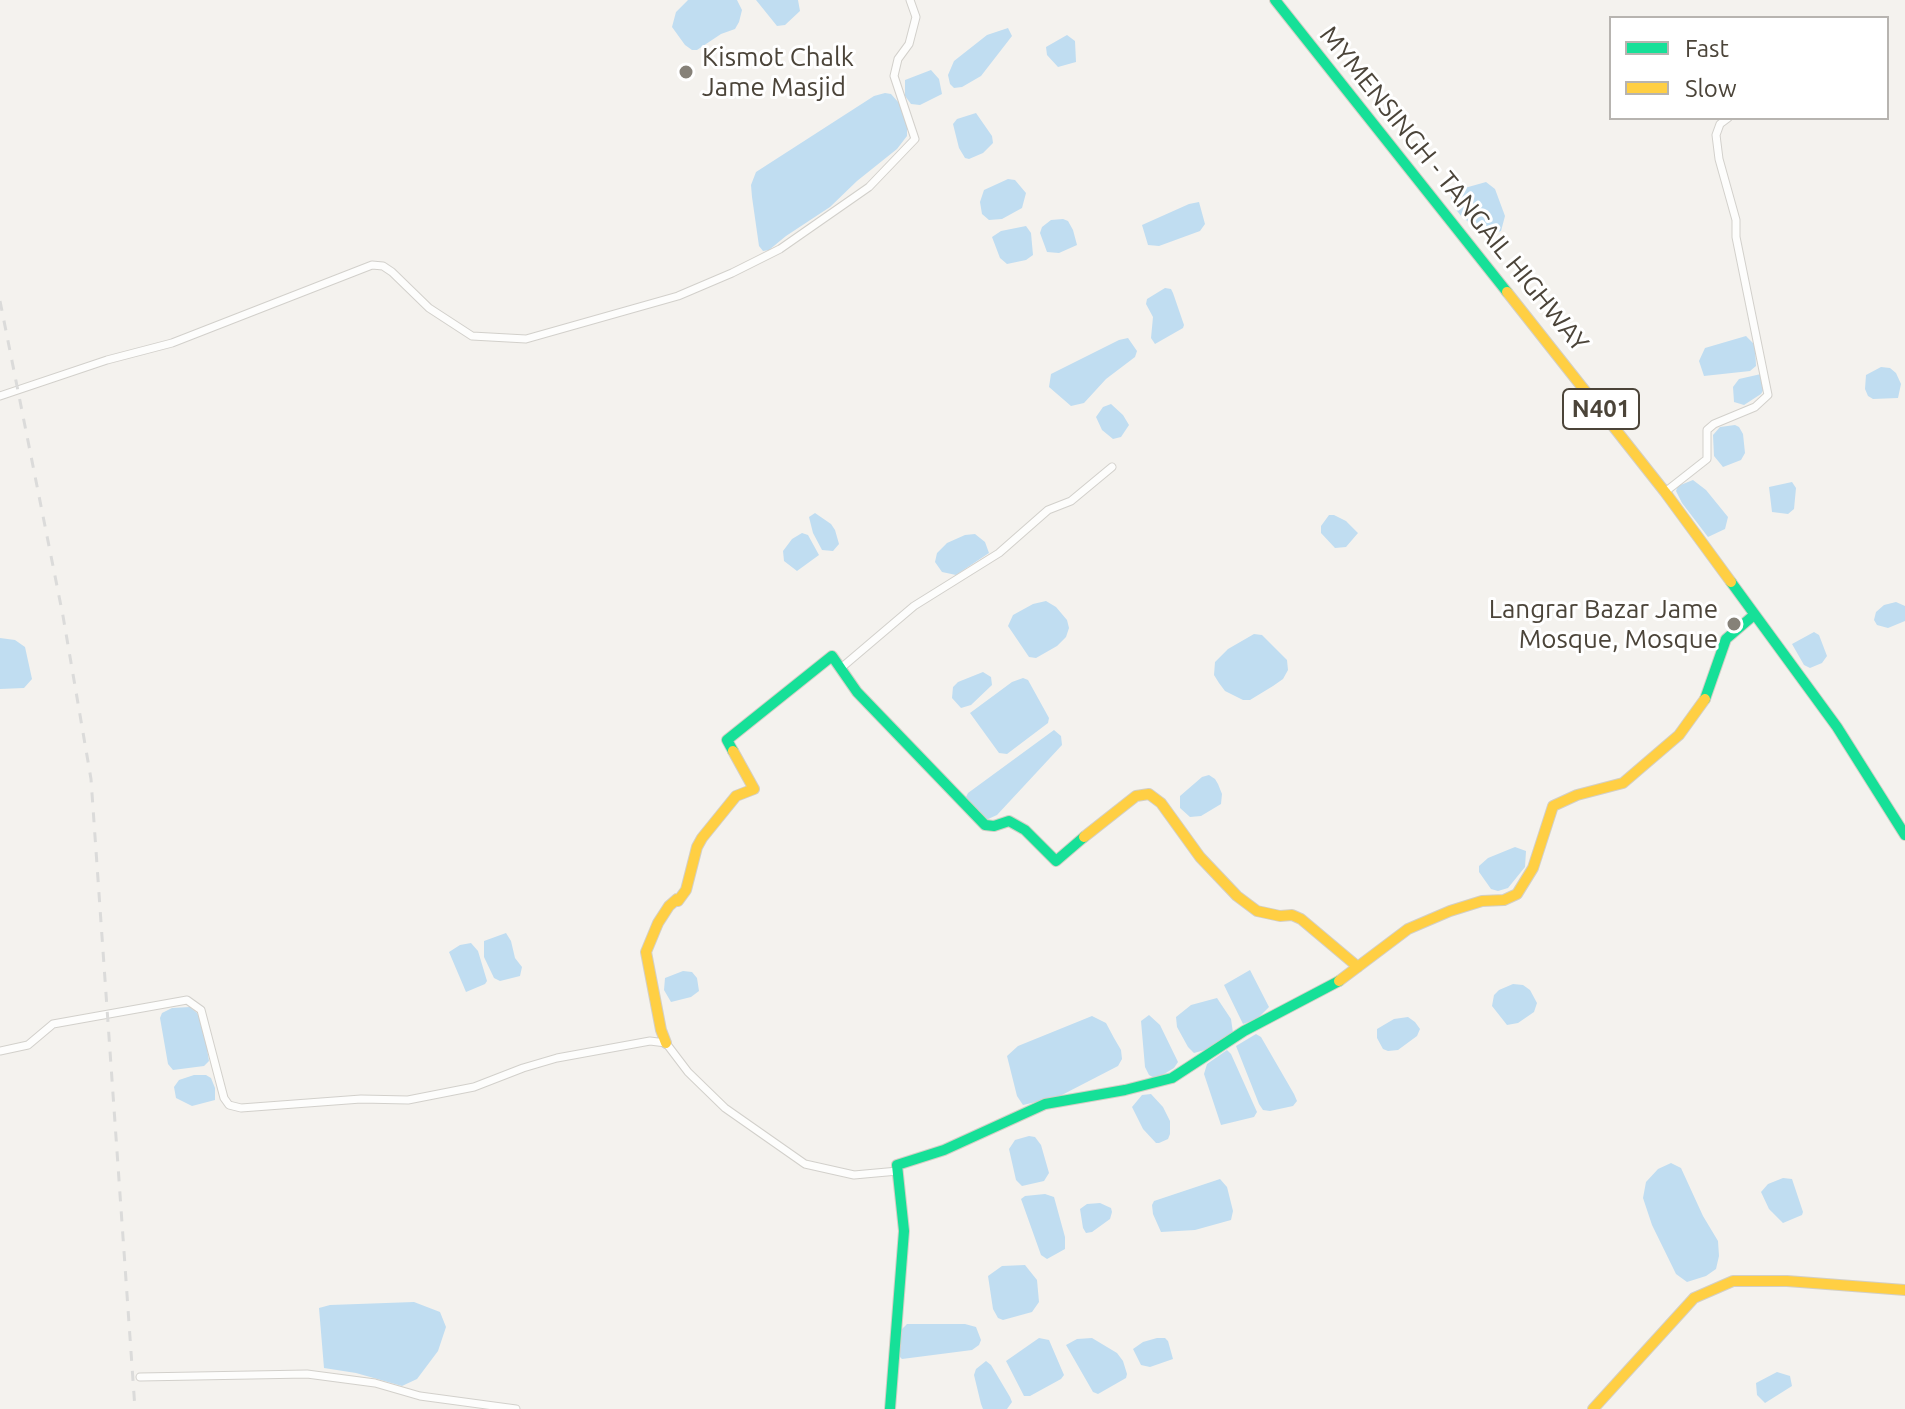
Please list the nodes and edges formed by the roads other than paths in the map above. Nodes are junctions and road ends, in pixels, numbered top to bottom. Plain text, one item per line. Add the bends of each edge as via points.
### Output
1 (910, 0) edge
2 (1275, 0) edge
3 (1725, 120) edge
4 (0, 396) edge
5 (1112, 467) dead end
6 (1665, 492) junction
7 (1754, 615) junction
8 (841, 668) junction
9 (1905, 835) edge
10 (1358, 967) junction
11 (666, 1043) junction
12 (0, 1051) edge
13 (898, 1171) junction
14 (1905, 1290) edge
15 (140, 1377) dead end
16 (516, 1409) edge
17 (890, 1409) edge
18 (1593, 1409) edge

1 - 4 street via 916,17 894,76 915,139 869,187 780,249 732,273 678,296 526,339 472,336 429,308 392,272 372,265 172,343
2 - 6 main road, MYMENSINGH - TANGAIL HIGHWAY / N401
3 - 6 street via 1716,135 1719,159 1736,220 1768,395 1761,404 1707,430 1707,459
5 - 8 street via 1071,501 1048,510 999,553 914,606
6 - 7 main road, MYMENSINGH - TANGAIL HIGHWAY / N401
7 - 9 main road, MYMENSINGH - TANGAIL HIGHWAY / N401 via 1837,727
7 - 10 main road via 1726,639 1703,703 1654,759 1623,783 1553,806 1533,868 1517,894 1450,911 1408,929
8 - 10 main road via 857,692 985,825 1009,821 1056,861 1136,796 1149,794 1237,896 1257,911 1301,919
8 - 11 main road via 832,656 727,740 754,789 736,796 702,838 686,890 658,923 646,952
10 - 13 main road via 1172,1078 1045,1104 944,1150 910,1159 897,1165
11 - 12 street via 650,1041 557,1058 474,1087 408,1100 241,1108 224,1098 201,1010 187,1000 53,1024 28,1045
11 - 13 street via 725,1108 805,1164 854,1175
13 - 17 main road via 904,1231
14 - 18 main road via 1733,1281 1694,1298
15 - 16 street via 307,1374

